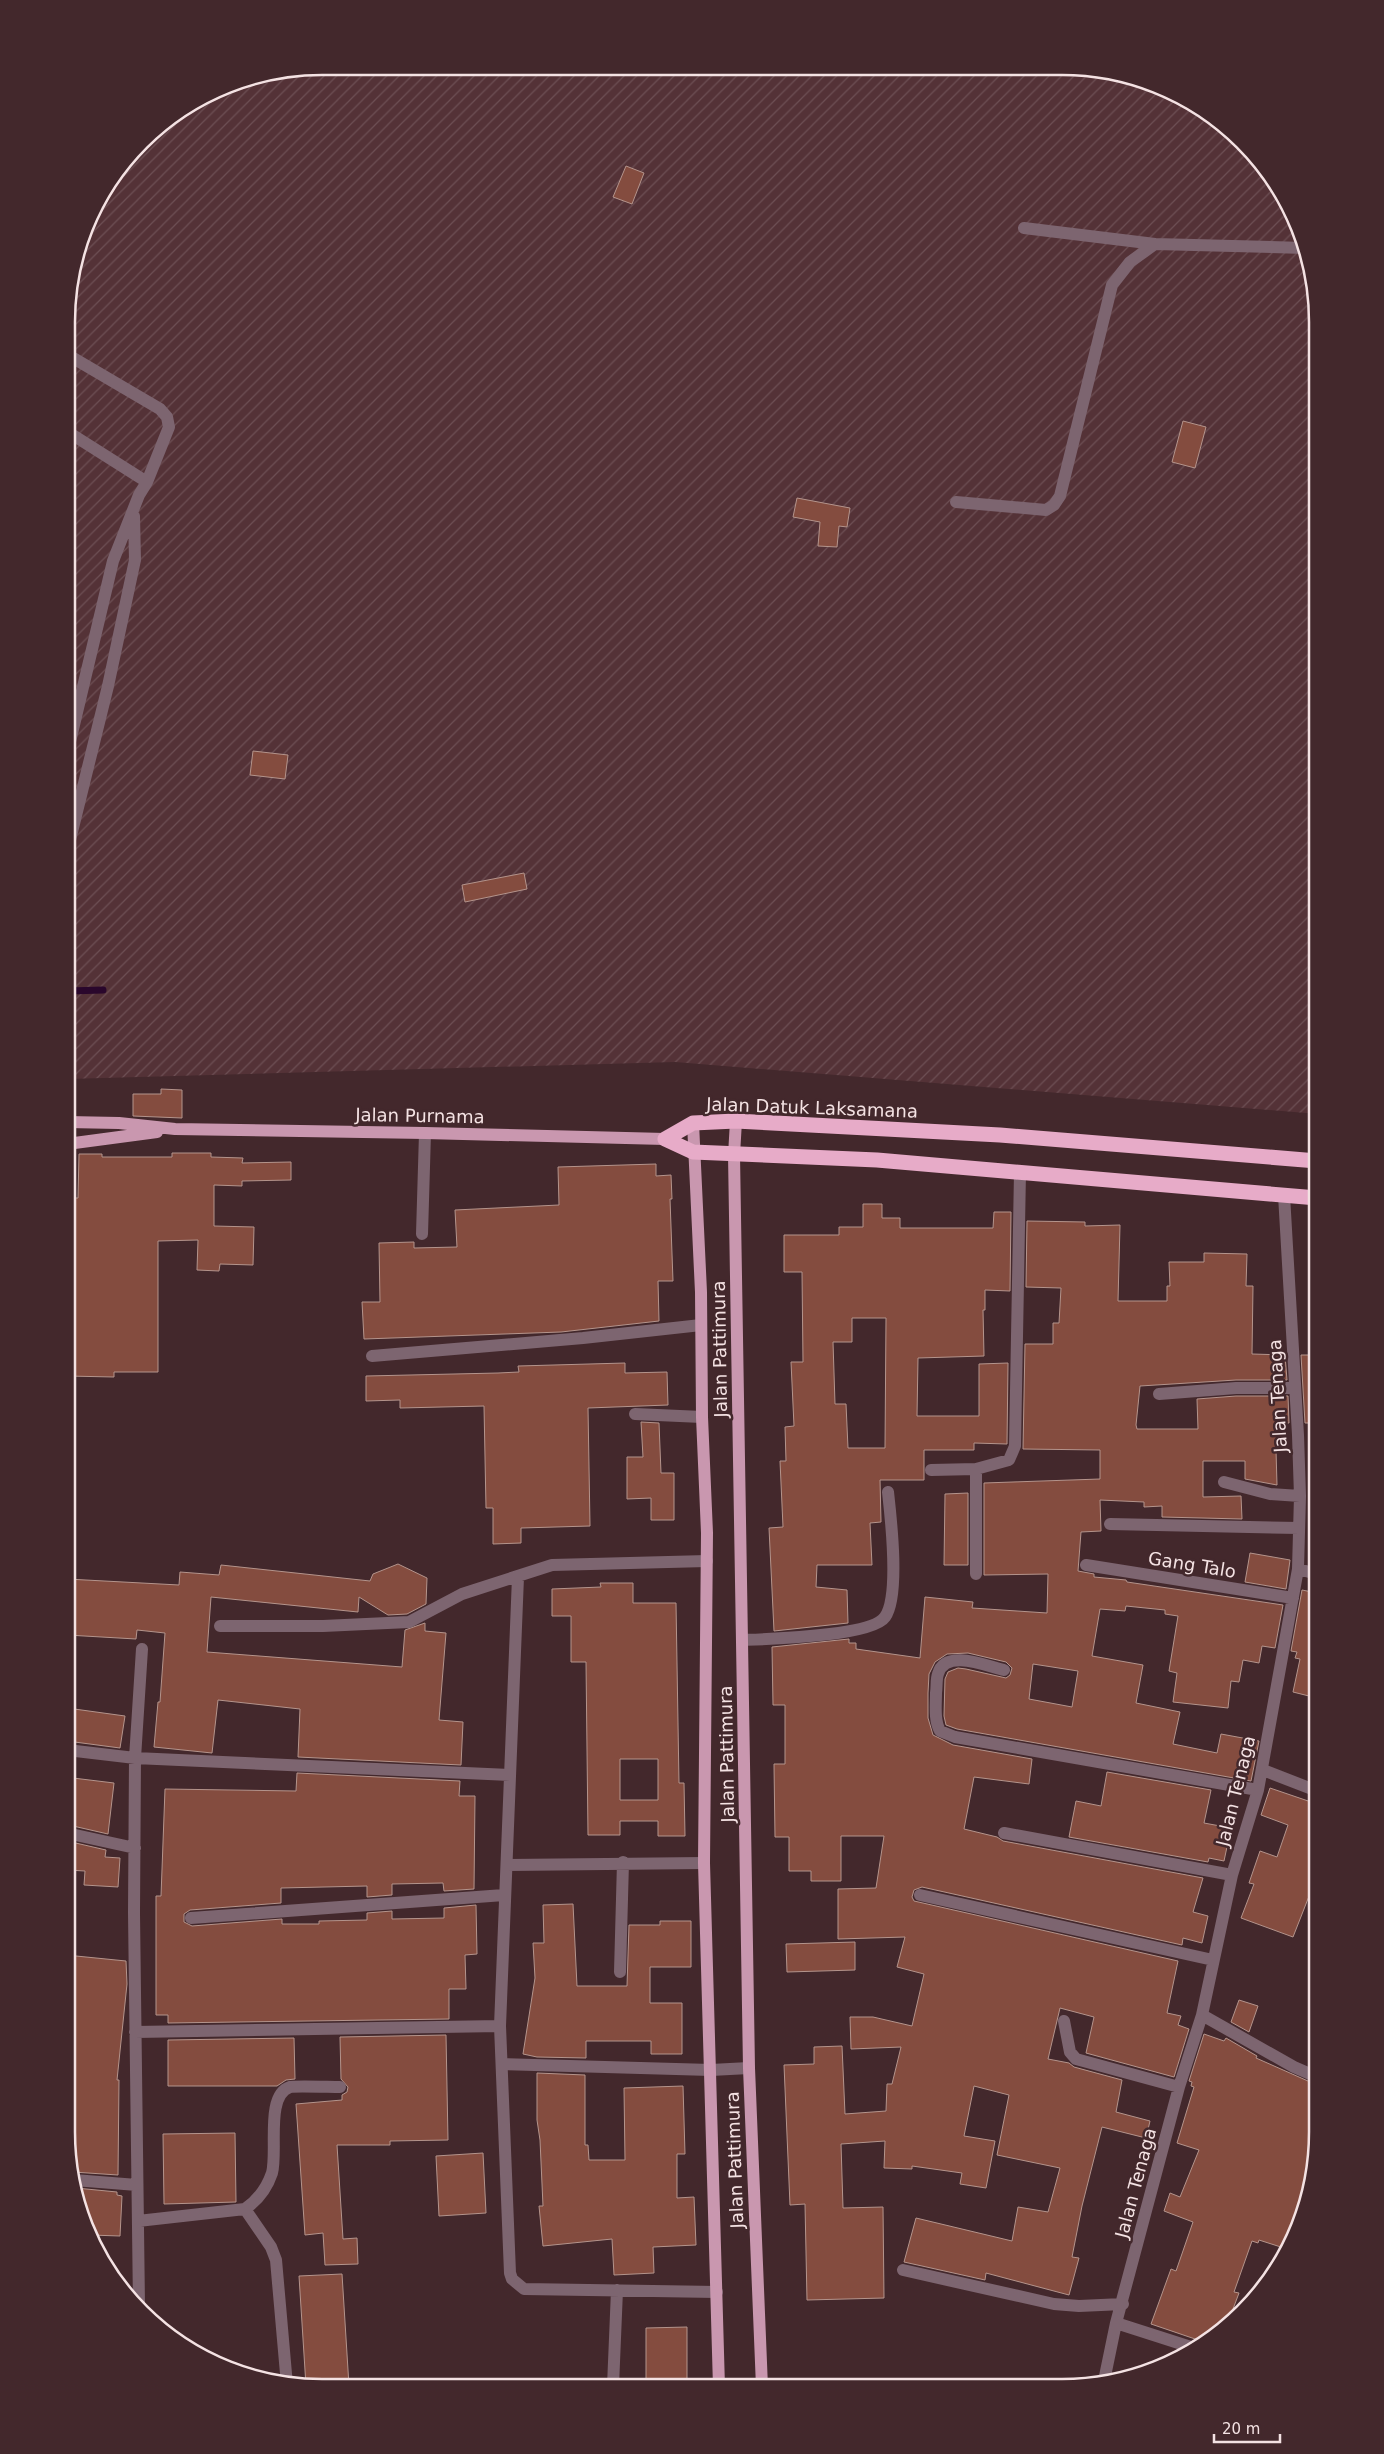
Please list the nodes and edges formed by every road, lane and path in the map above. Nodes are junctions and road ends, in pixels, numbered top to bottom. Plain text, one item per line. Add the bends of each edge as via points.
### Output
1 (1024, 228) dead end
2 (1155, 244) junction
3 (1298, 248) edge
4 (75, 359) edge
5 (75, 436) edge
6 (147, 482) junction
7 (956, 502) dead end
8 (134, 511) junction
9 (86, 679) junction
10 (108, 686) junction
11 (75, 722) edge
12 (75, 820) edge
13 (736, 1121) junction
14 (75, 1122) edge
15 (693, 1123) junction
16 (175, 1129) junction
17 (425, 1133) junction
18 (666, 1140) junction
19 (75, 1143) edge
20 (693, 1152) junction
21 (734, 1155) junction
22 (1309, 1160) edge
23 (1020, 1172) junction
24 (1284, 1195) junction
25 (1309, 1197) edge
26 (422, 1234) dead end
27 (701, 1325) junction
28 (372, 1356) dead end
29 (1296, 1388) junction
30 (1160, 1394) dead end
31 (635, 1414) dead end
32 (702, 1417) junction
33 (931, 1470) dead end
34 (976, 1470) junction
35 (1224, 1482) dead end
36 (888, 1492) dead end
37 (1300, 1496) junction
38 (1110, 1524) dead end
39 (1299, 1528) junction
40 (707, 1561) junction
41 (1086, 1566) dead end
42 (1298, 1569) junction
43 (1309, 1572) edge
44 (976, 1574) dead end
45 (518, 1577) junction
46 (1293, 1598) junction
47 (220, 1626) dead end
48 (743, 1640) junction
49 (142, 1649) dead end
50 (1004, 1670) dead end
51 (75, 1751) edge
52 (135, 1758) junction
53 (1263, 1770) junction
54 (510, 1775) junction
55 (1309, 1788) edge
56 (1258, 1790) junction
57 (1004, 1833) dead end
58 (75, 1835) edge
59 (135, 1848) junction
60 (624, 1862) junction
61 (704, 1863) junction
62 (506, 1865) junction
63 (1232, 1875) junction
64 (504, 1895) junction
65 (920, 1895) dead end
66 (191, 1918) dead end
67 (1213, 1960) junction
68 (620, 1972) dead end
69 (1202, 2016) junction
70 (1064, 2021) dead end
71 (500, 2026) junction
72 (135, 2032) junction
73 (502, 2064) junction
74 (749, 2068) junction
75 (711, 2070) junction
76 (1309, 2074) edge
77 (340, 2087) dead end
78 (1179, 2087) junction
79 (80, 2181) edge
80 (137, 2186) junction
81 (245, 2209) junction
82 (138, 2221) junction
83 (903, 2270) dead end
84 (616, 2290) junction
85 (716, 2292) junction
86 (139, 2298) edge
87 (1123, 2304) junction
88 (1116, 2323) junction
89 (1187, 2346) edge
90 (1105, 2375) edge
91 (286, 2376) edge
92 (613, 2379) edge
93 (719, 2379) edge
94 (762, 2379) edge

1 - 2 street
2 - 3 street
2 - 7 street via 1130,262 1112,285 1060,496 1054,505 1046,510
4 - 6 street via 160,409 167,418 169,427
5 - 6 street
6 - 8 street
8 - 9 street via 113,561
8 - 10 street via 135,560
9 - 10 street
9 - 11 street
10 - 12 street
13 - 15 highway, Jalan Datuk Laksamana
13 - 21 main road, Jalan Pattimura
13 - 22 highway, Jalan Datuk Laksamana via 1000,1136
14 - 16 main road, Jalan Purnama
15 - 18 highway, Jalan Datuk Laksamana
15 - 20 main road, Jalan Pattimura
16 - 17 main road, Jalan Purnama
16 - 19 main road, Jalan Purnama
17 - 18 main road, Jalan Purnama
17 - 26 street
18 - 20 highway
20 - 21 highway
20 - 27 main road, Jalan Pattimura
21 - 23 highway via 877,1160
21 - 48 main road, Jalan Pattimura
23 - 24 highway
23 - 34 street via 1015,1446 1009,1460
24 - 25 highway
24 - 29 street, Jalan Tenaga
27 - 28 street
27 - 32 main road, Jalan Pattimura
29 - 30 street via 1236,1388
29 - 37 street, Jalan Tenaga
31 - 32 street
32 - 40 main road, Jalan Pattimura
33 - 34 street
34 - 44 street
35 - 37 street via 1270,1494
36 - 48 street via 893,1597 885,1617 876,1625 813,1637
37 - 39 street, Jalan Tenaga
38 - 39 street
39 - 42 street, Jalan Tenaga
40 - 45 street via 552,1565
40 - 61 main road, Jalan Pattimura
41 - 46 street, Gang Talo
42 - 43 street
42 - 46 street, Jalan Tenaga
45 - 47 street via 462,1594 409,1622
45 - 54 street
46 - 53 street, Jalan Tenaga
48 - 74 main road, Jalan Pattimura
49 - 52 street
50 - 56 street via 958,1660 946,1662 937,1675 936,1712 940,1731 955,1737
51 - 52 street
52 - 54 street
52 - 59 street
53 - 55 street
53 - 56 street, Jalan Tenaga
54 - 62 street
56 - 63 street, Jalan Tenaga
57 - 63 street
58 - 59 street
59 - 72 street
60 - 61 street
60 - 62 street
60 - 68 street
61 - 75 main road, Jalan Pattimura
62 - 64 street
63 - 67 street, Jalan Tenaga
64 - 66 street
64 - 71 street
65 - 67 street
67 - 69 street, Jalan Tenaga
69 - 76 street
69 - 78 street, Jalan Tenaga
70 - 78 street via 1070,2052 1076,2059
71 - 72 street
71 - 73 street
72 - 80 street
73 - 75 street
73 - 84 street via 512,2279 524,2289
74 - 75 street
74 - 94 main road, Jalan Pattimura
75 - 85 main road, Jalan Pattimura
77 - 81 street via 290,2087 279,2095 275,2103 272,2172 256,2201
78 - 87 street, Jalan Tenaga
79 - 80 street
80 - 82 street
81 - 82 street
81 - 91 street via 276,2260
82 - 86 street
83 - 87 street via 1054,2304
84 - 85 street
84 - 92 street
85 - 93 main road, Jalan Pattimura
87 - 88 street, Jalan Tenaga
88 - 89 street
88 - 90 street, Jalan Tenaga

